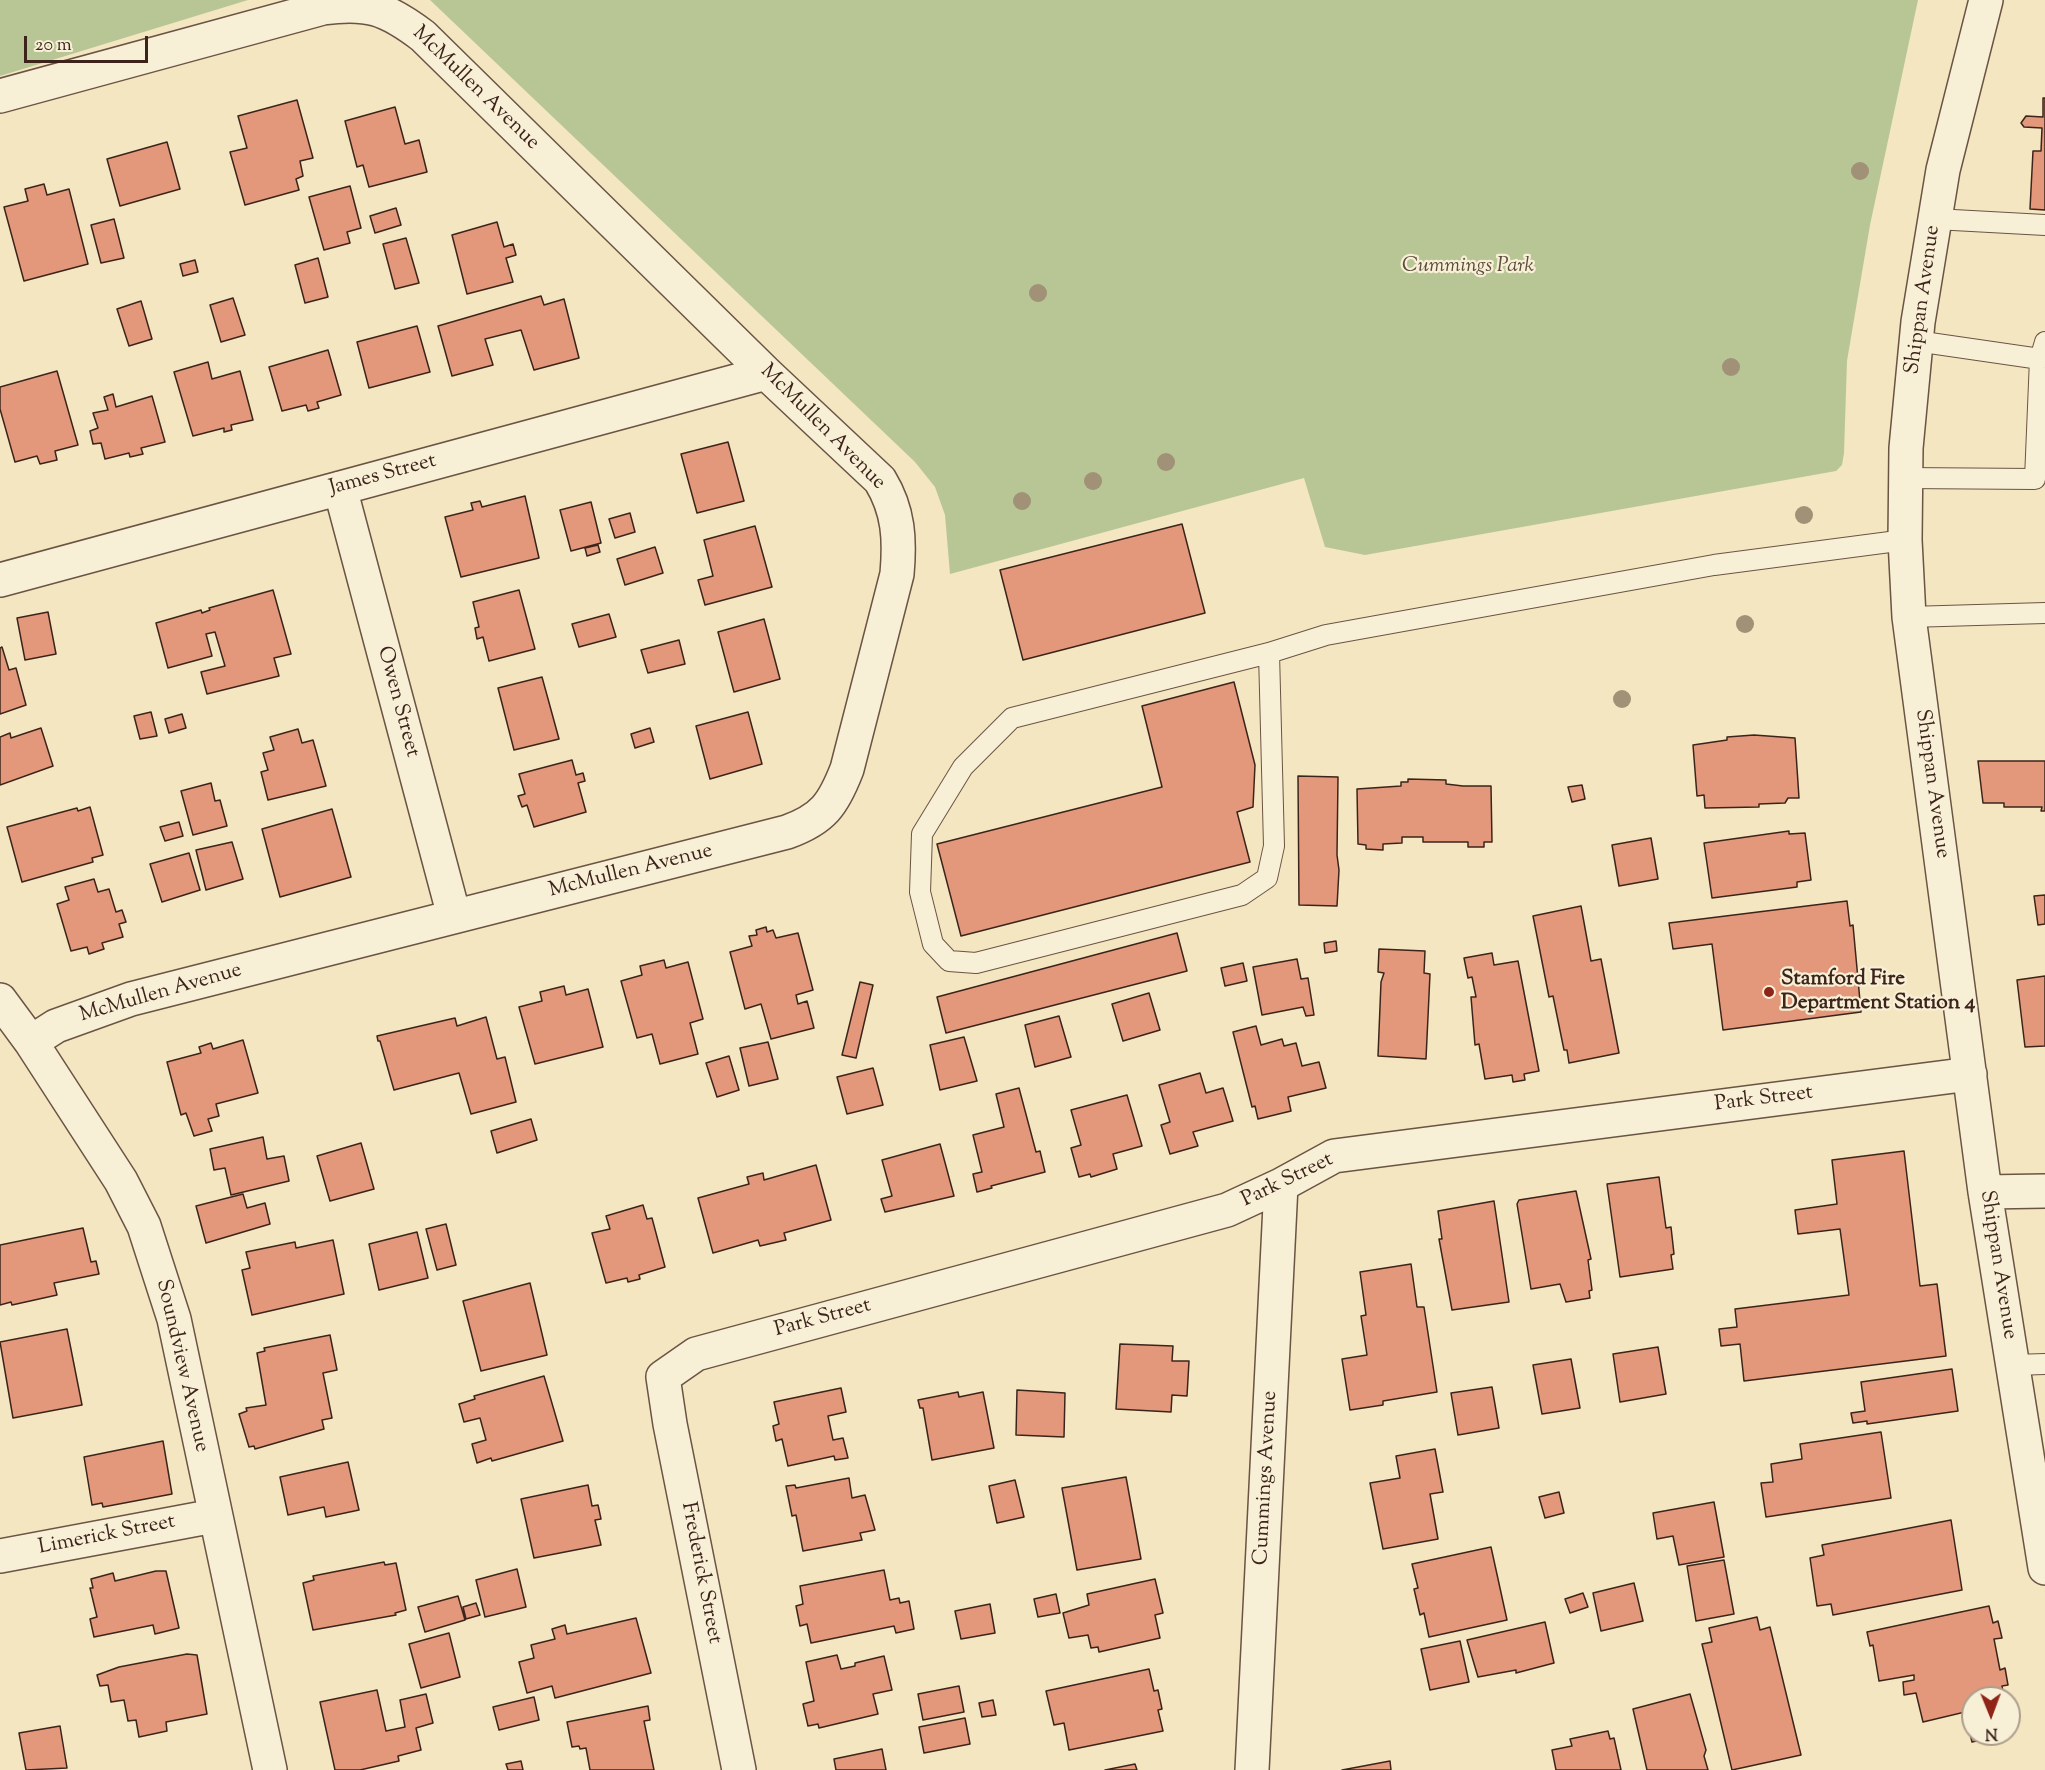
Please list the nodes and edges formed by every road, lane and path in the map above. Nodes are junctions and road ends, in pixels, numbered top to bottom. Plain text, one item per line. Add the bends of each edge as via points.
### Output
1 (1986, 0) edge
2 (0, 96) edge
3 (1935, 219) junction
4 (2045, 225) edge
5 (1916, 341) junction
6 (2043, 350) edge
7 (766, 373) junction
8 (1905, 478) junction
9 (340, 488) junction
10 (1905, 540) junction
11 (0, 580) edge
12 (2045, 613) edge
13 (1909, 617) junction
14 (1269, 653) junction
15 (454, 916) junction
16 (0, 1000) edge
17 (31, 1042) junction
18 (1970, 1074) junction
19 (1281, 1185) junction
20 (2045, 1191) edge
21 (1985, 1192) junction
22 (2045, 1364) edge
23 (2013, 1365) junction
24 (663, 1377) joint
25 (214, 1516) junction
26 (0, 1556) edge
27 (2045, 1568) edge
28 (270, 1770) edge
29 (739, 1770) edge
30 (1252, 1770) edge

1 - 3 street, Shippan Avenue via 1943,170
2 - 7 street, McMullen Avenue via 322,8 352,4 377,8 423,36
3 - 4 lane
3 - 5 street, Shippan Avenue
5 - 6 lane
5 - 8 street, Shippan Avenue
6 - 8 lane via 2036,479
7 - 9 street, James Street
7 - 15 street, McMullen Avenue via 880,480 898,522 897,574 838,793 826,811 810,824 787,832
8 - 10 street, Shippan Avenue
9 - 11 street, James Street
9 - 15 street, Owen Street
10 - 13 street, Shippan Avenue
10 - 14 lane via 1714,565 1326,635
12 - 13 lane
13 - 18 street, Shippan Avenue
14 - 14 lane via 1012,718 963,766 922,834 920,892 933,944 949,961 976,963 1242,895 1267,878 1274,846
15 - 17 street, McMullen Avenue via 131,999 72,1019
16 - 17 street, Soundview Avenue
17 - 25 street, Soundview Avenue via 121,1181 144,1226 174,1319
18 - 19 street, Park Street via 1334,1156
18 - 21 street, Shippan Avenue
19 - 24 street, Park Street via 1227,1210 696,1354
19 - 30 street, Cummings Avenue
20 - 21 street
21 - 23 street, Shippan Avenue
22 - 23 lane
23 - 27 street, Shippan Avenue
24 - 29 street, Frederick Street
25 - 26 street, Limerick Street
25 - 28 street, Soundview Avenue

